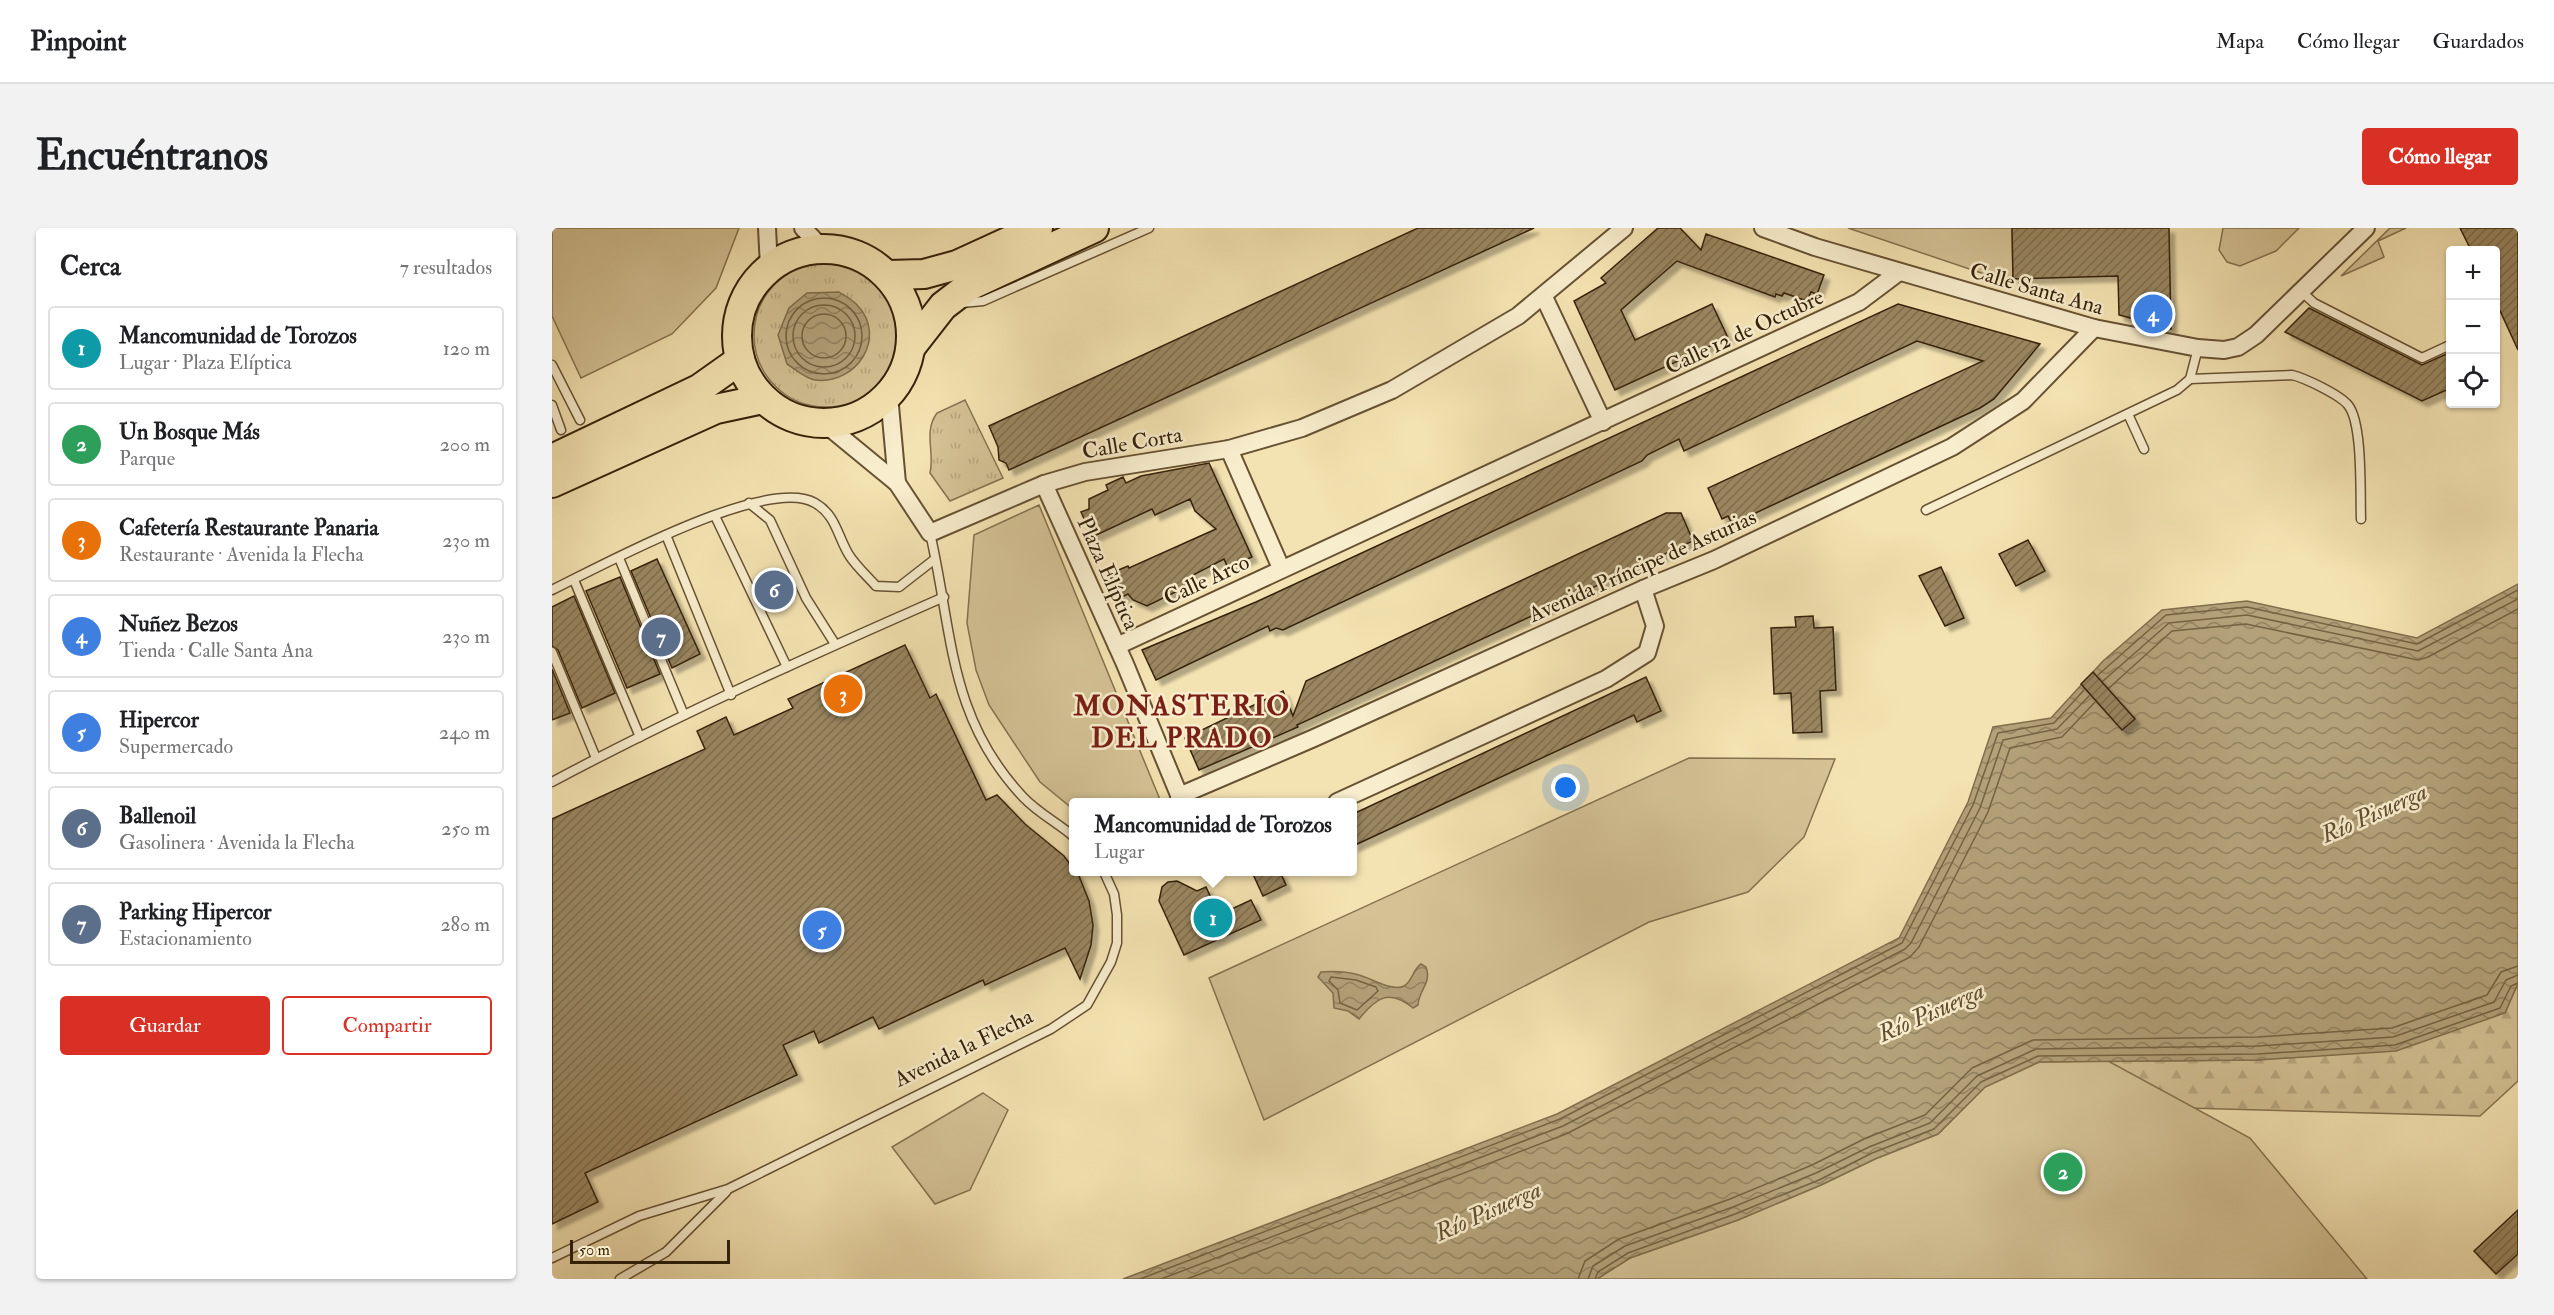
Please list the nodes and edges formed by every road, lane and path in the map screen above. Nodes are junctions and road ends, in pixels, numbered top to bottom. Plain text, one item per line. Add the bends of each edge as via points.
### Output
1 (767, 228) edge
2 (1038, 228) edge
3 (1094, 228) edge
4 (1149, 228) edge
5 (1624, 228) edge
6 (1763, 228) edge
7 (2366, 228) edge
8 (812, 238) edge
9 (769, 267) junction
10 (1899, 272) junction
11 (888, 275) junction
12 (2301, 291) junction
13 (1544, 297) junction
14 (944, 306) junction
15 (2094, 328) junction
16 (911, 347) junction
17 (2446, 347) edge
18 (2198, 348) junction
19 (740, 360) junction
20 (552, 364) edge
21 (2190, 379) junction
22 (555, 380) edge
23 (889, 395) junction
24 (763, 399) junction
25 (552, 405) edge
26 (2128, 414) junction
27 (580, 420) dead end
28 (824, 423) junction
29 (1603, 423) junction
30 (561, 430) dead end
31 (1229, 449) junction
32 (2144, 449) dead end
33 (552, 459) edge
34 (552, 483) edge
35 (897, 483) junction
36 (1044, 484) junction
37 (749, 503) junction
38 (1926, 510) dead end
39 (715, 516) junction
40 (2361, 519) dead end
41 (930, 533) junction
42 (666, 535) junction
43 (619, 558) junction
44 (935, 559) junction
45 (1281, 568) junction
46 (574, 579) junction
47 (1643, 589) junction
48 (552, 590) edge
49 (944, 597) junction
50 (835, 644) junction
51 (1117, 646) junction
52 (552, 652) edge
53 (787, 667) junction
54 (731, 695) junction
55 (684, 715) junction
56 (640, 737) junction
57 (596, 758) junction
58 (552, 782) edge
59 (1180, 798) edge
60 (1182, 798) edge
61 (1346, 798) edge
62 (1069, 833) edge
63 (1106, 876) edge
64 (728, 1189) junction
65 (552, 1258) edge
66 (620, 1279) edge

1 - 9 street
2 - 11 highway via 957,265 924,274
3 - 14 highway via 969,286
4 - 14 lane via 983,301
5 - 13 street, Calle Corta
6 - 10 street, Calle Santa Ana
7 - 12 street, Calle Santa Ana
8 - 9 highway
8 - 11 highway via 872,262
9 - 19 highway via 748,292 736,326
10 - 15 street, Calle Santa Ana
10 - 29 street, Calle 12 de Octubre via 1859,302
11 - 16 highway via 907,305
12 - 17 lane via 2314,303 2422,358
12 - 18 street, Calle Santa Ana via 2238,347
13 - 29 street
13 - 31 street, Calle Corta via 1392,390 1302,428
14 - 16 highway
15 - 18 street, Calle Santa Ana
15 - 47 street, Avenida Príncipe de Asturias via 2023,401 1952,447 1714,560
16 - 23 highway via 903,375
18 - 21 lane
19 - 24 highway
19 - 33 highway via 699,389
20 - 22 lane
21 - 26 lane via 2178,390
21 - 40 lane via 2292,375 2303,377 2348,404 2356,422
22 - 27 lane
23 - 28 highway via 857,417
23 - 35 street
24 - 28 highway via 794,418
24 - 34 highway via 716,409
25 - 30 lane
26 - 32 lane
26 - 38 lane
28 - 35 street
29 - 45 street, Calle 12 de Octubre
31 - 36 street, Calle Corta via 1085,472
31 - 45 street
35 - 41 street
36 - 41 street
36 - 51 street, Plaza Elíptica
37 - 39 lane
37 - 44 lane via 787,496 813,502 832,516 849,555 876,586 899,587
37 - 50 lane via 770,520 806,598
39 - 42 lane
39 - 53 lane
41 - 44 lane
42 - 43 lane
42 - 54 lane
43 - 46 lane
43 - 55 lane
44 - 49 lane
45 - 51 street, Calle Arco
46 - 48 lane
46 - 56 lane
47 - 60 street, Avenida Príncipe de Asturias
47 - 61 street via 1655,626 1647,653 1606,679
49 - 50 lane
49 - 62 lane via 949,649 976,732 1025,800
50 - 53 lane
51 - 59 street, Plaza Elíptica
52 - 57 lane
53 - 54 lane
54 - 55 lane
55 - 56 lane
56 - 57 lane
57 - 58 lane
63 - 64 lane, Avenida la Flecha via 1114,894 1117,943 1087,1005 1051,1029
64 - 65 lane, Avenida la Flecha via 639,1216
64 - 66 lane, Avenida la Flecha via 666,1252

